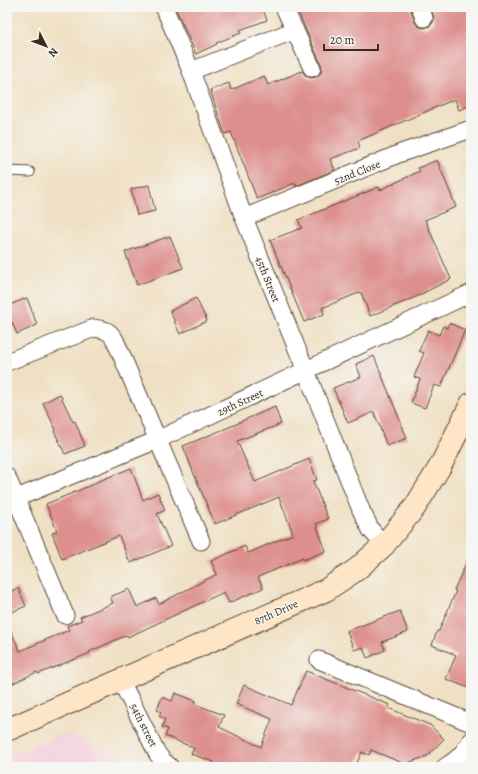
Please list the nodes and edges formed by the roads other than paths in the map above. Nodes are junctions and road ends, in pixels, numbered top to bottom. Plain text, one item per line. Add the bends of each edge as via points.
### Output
1 (164, 7) edge
2 (284, 7) edge
3 (294, 30) junction
4 (312, 68) dead end
5 (191, 71) junction
6 (471, 129) edge
7 (7, 171) edge
8 (30, 172) dead end
9 (244, 218) junction
10 (469, 294) dead end
11 (7, 362) edge
12 (306, 371) junction
13 (471, 404) edge
14 (157, 440) junction
15 (7, 477) edge
16 (12, 500) edge
17 (201, 541) dead end
18 (384, 545) junction
19 (65, 615) dead end
20 (318, 660) dead end
21 (121, 680) junction
22 (471, 723) edge
23 (7, 730) edge
24 (471, 741) edge
25 (170, 767) edge
26 (445, 767) edge

1 - 5 street, 45th Street
2 - 3 street
3 - 4 street
3 - 5 street
5 - 9 street, 45th Street
6 - 9 street, 52nd Close via 401,153
7 - 8 lane
9 - 12 street, 45th Street
10 - 12 street, 29th Street
11 - 14 street via 94,328 110,333
12 - 14 street, 29th Street
12 - 18 street, 45th Street via 361,510
13 - 18 street, 87th Drive via 441,465 415,507
14 - 16 street, 29th Street
14 - 17 street
15 - 16 street
16 - 19 street
18 - 21 street, 87th Drive via 356,570 326,590
20 - 22 street
21 - 23 street, 87th Drive
21 - 25 street, 54th street via 157,753
24 - 26 street via 464,753

